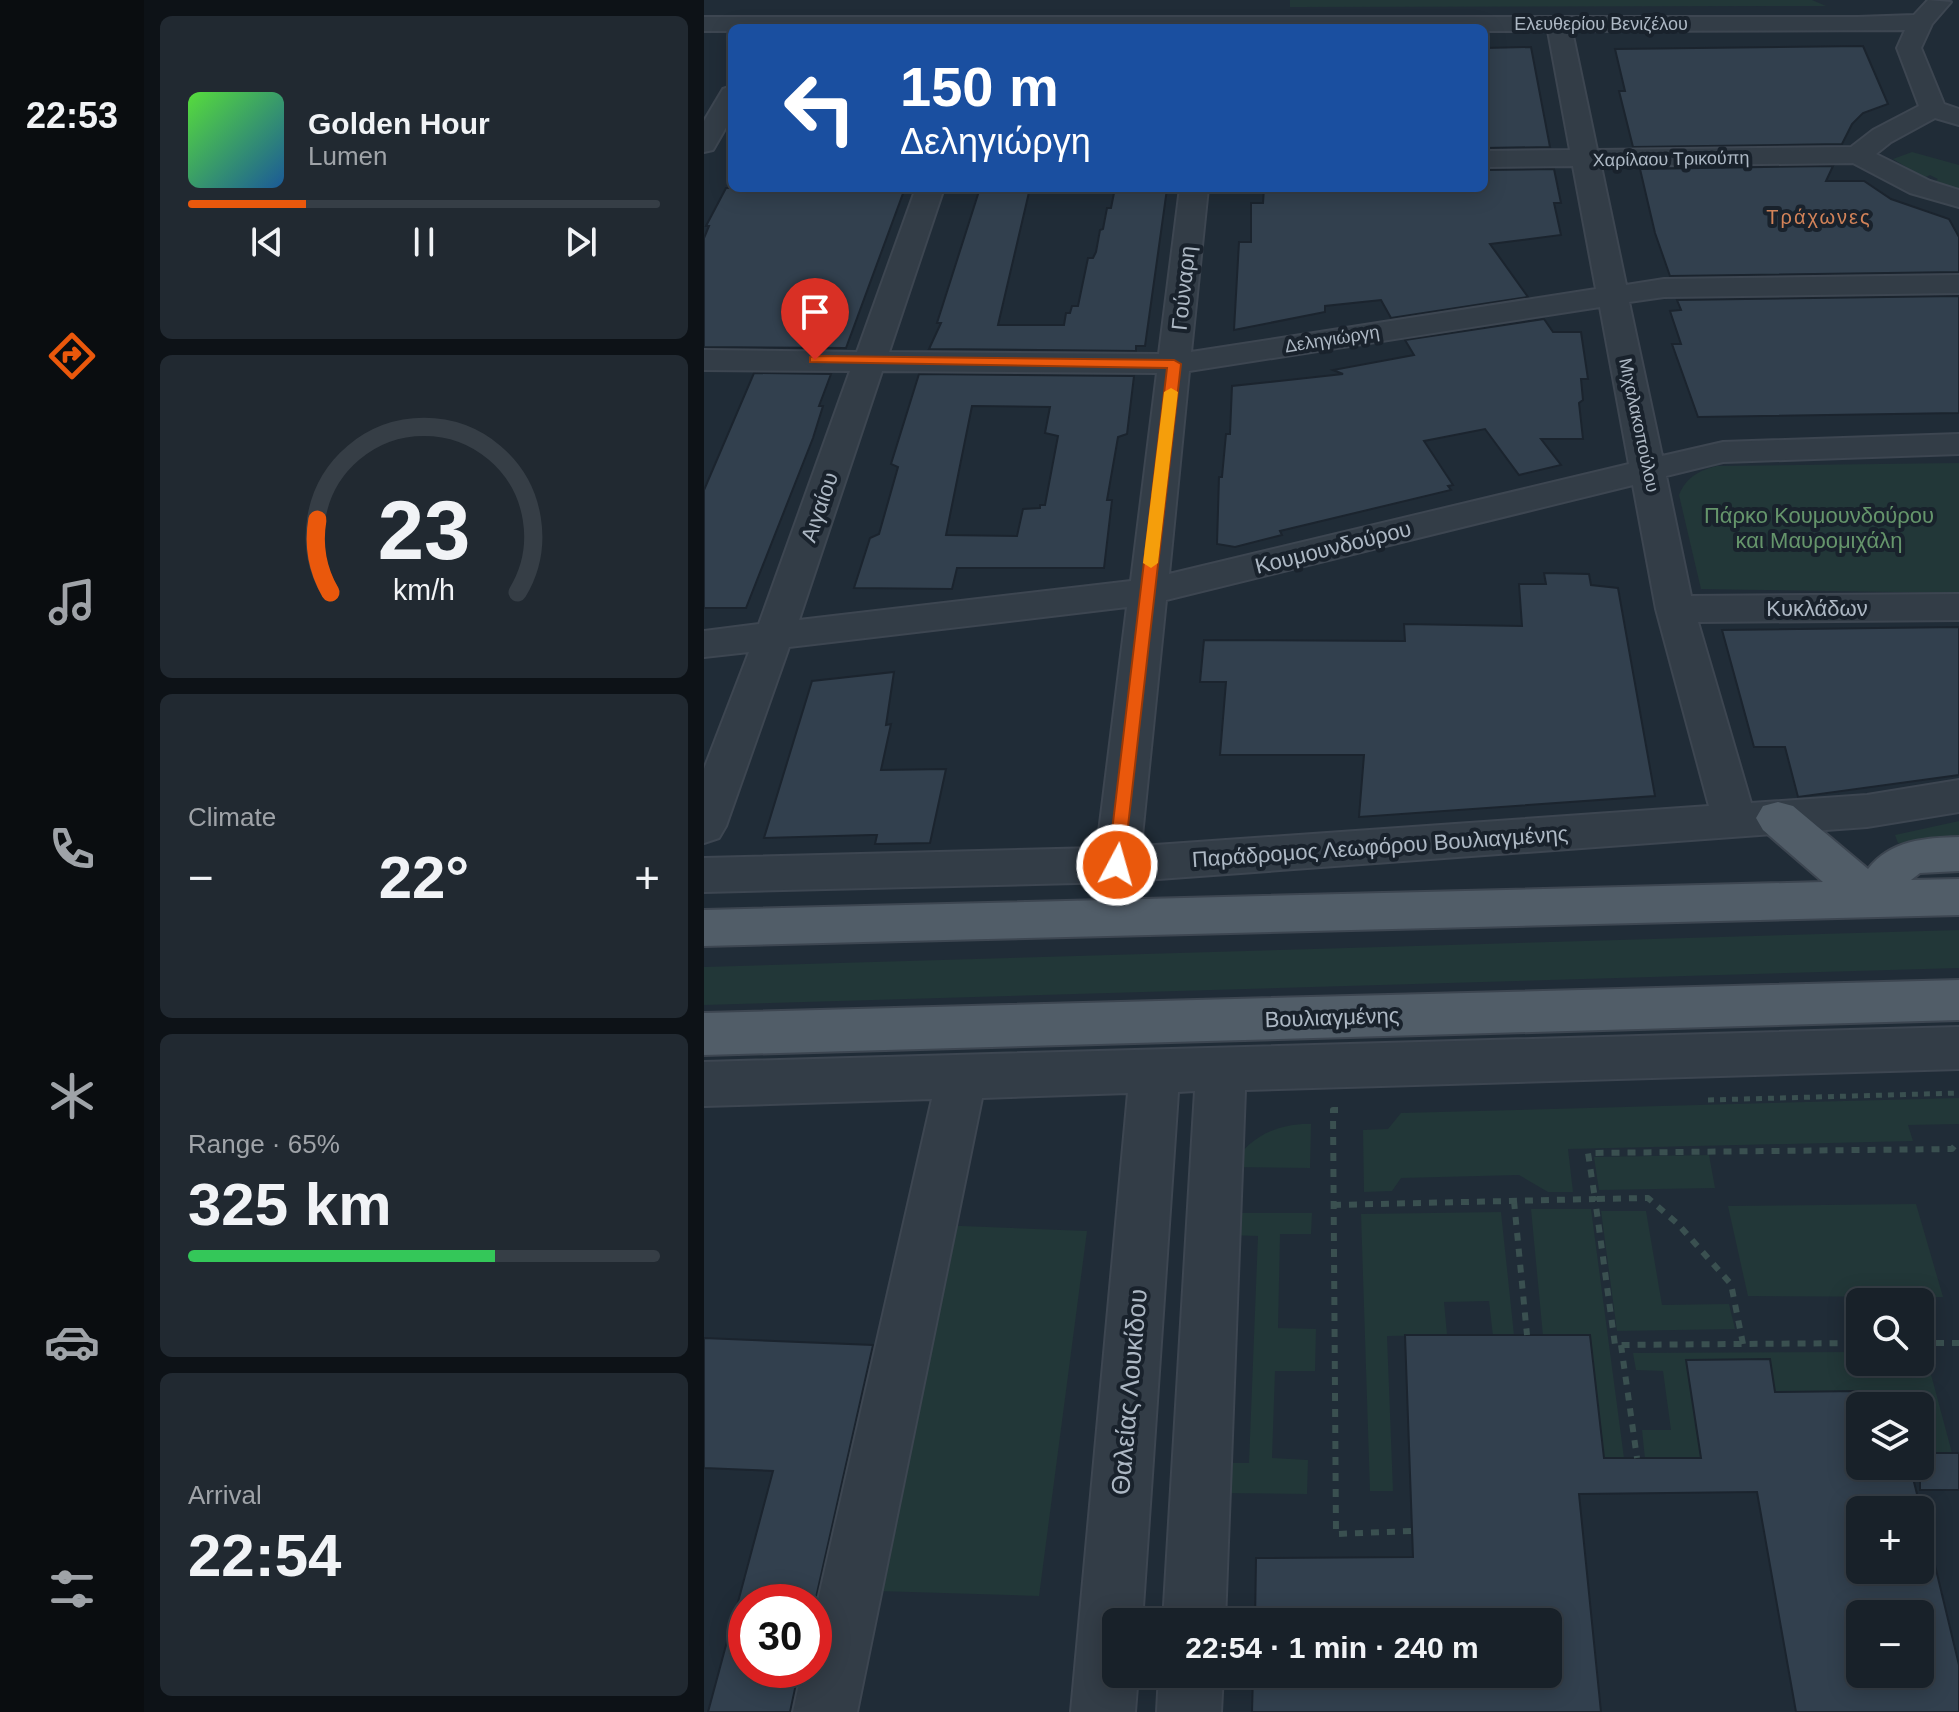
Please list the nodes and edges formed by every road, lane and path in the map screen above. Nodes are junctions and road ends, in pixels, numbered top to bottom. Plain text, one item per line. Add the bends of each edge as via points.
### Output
1 (1883, 0) edge
2 (1832, 4) edge
3 (1939, 16) edge
4 (704, 24) edge
5 (1813, 24) junction
6 (728, 25) edge
7 (1488, 25) edge
8 (1559, 25) junction
9 (728, 101) edge
10 (1933, 109) junction
11 (1959, 117) edge
12 (704, 144) edge
13 (1858, 155) junction
14 (704, 156) edge
15 (728, 156) edge
16 (1488, 159) edge
17 (1583, 160) junction
18 (929, 192) edge
19 (1194, 192) edge
20 (1959, 199) edge
21 (1959, 284) edge
22 (1611, 294) junction
23 (704, 360) edge
24 (870, 360) junction
25 (1174, 364) junction
26 (1959, 444) edge
27 (1649, 470) junction
28 (1147, 592) junction
29 (1959, 607) edge
30 (1675, 609) junction
31 (774, 636) junction
32 (704, 644) edge
33 (1959, 796) edge
34 (1778, 818) junction
35 (1735, 821) junction
36 (704, 826) edge
37 (1959, 854) edge
38 (1117, 865) junction
39 (704, 875) edge
40 (1959, 897) edge
41 (1872, 899) junction
42 (704, 928) edge
43 (1959, 1000) edge
44 (704, 1034) edge
45 (1959, 1048) edge
46 (1221, 1070) junction
47 (1153, 1072) junction
48 (962, 1075) junction
49 (704, 1084) edge
50 (1345, 1109) dead end
51 (1959, 1141) edge
52 (1595, 1199) junction
53 (1514, 1201) junction
54 (1333, 1205) junction
55 (1527, 1335) dead end
56 (1846, 1343) edge
57 (1934, 1343) edge
58 (1959, 1343) edge
59 (1743, 1344) junction
60 (1621, 1345) junction
61 (1637, 1458) dead end
62 (1412, 1531) dead end
63 (1195, 1608) edge
64 (1190, 1688) edge
65 (825, 1712) edge
66 (1103, 1712) edge
67 (1189, 1712) edge

1 - 3 street
2 - 3 street
2 - 5 street via 1825,20
3 - 5 street, Ελευθερίου Βενιζέλου
3 - 10 street via 1909,48
4 - 6 street, Ελευθερίου Βενιζέλου
5 - 8 street, Ελευθερίου Βενιζέλου
7 - 8 street, Ελευθερίου Βενιζέλου
8 - 17 street, Μιχαλακοπούλου
9 - 12 street
10 - 11 street
10 - 13 street
13 - 17 street, Χαρίλαου Τρικούπη
13 - 20 street via 1920,187
14 - 15 street
16 - 17 street, Χαρίλαου Τρικούπη
17 - 22 street, Μιχαλακοπούλου
18 - 24 street, Αιγαίου
19 - 25 street, Γούναρη
21 - 22 street, Δεληγιώργη via 1664,288
22 - 25 street, Δεληγιώργη
22 - 27 street, Μιχαλακοπούλου
23 - 24 street, Δεληγιώργη
24 - 25 street, Δεληγιώργη
24 - 31 street, Αιγαίου
25 - 28 street, Γούναρη
26 - 27 street, Κουμουνδούρου via 1723,452
27 - 28 street, Κουμουνδούρου
27 - 30 street, Μιχαλακοπούλου
28 - 31 street, Κουμουνδούρου
28 - 38 street, Γούναρη
29 - 30 street, Κυκλάδων
30 - 35 street, Μιχαλακοπούλου
31 - 32 street, Κουμουνδούρου
31 - 36 street, Αιγαίου
33 - 34 street, Παράδρομος Λεωφόρου Βουλιαγμένης
34 - 35 street, Παράδρομος Λεωφόρου Βουλιαγμένης
34 - 41 main road
35 - 38 street, Παράδρομος Λεωφόρου Βουλιαγμένης
37 - 41 main road via 1908,858 1892,868
38 - 39 street, Παράδρομος Λεωφόρου Βουλιαγμένης
40 - 41 main road
41 - 42 main road
43 - 44 main road, Βουλιαγμένης
45 - 46 street
46 - 47 street
46 - 63 street
47 - 48 street
47 - 66 street, Θαλείας Λουκίδου
48 - 49 street
48 - 65 street
50 - 54 path via 1333,1110
51 - 52 path via 1952,1149 1588,1153
52 - 53 path
52 - 59 path via 1648,1198 1659,1206 1731,1284
52 - 60 path via 1615,1345
53 - 54 path
53 - 55 path
54 - 62 path via 1336,1534
56 - 59 path
57 - 58 path
59 - 60 path
60 - 61 path
64 - 67 street

